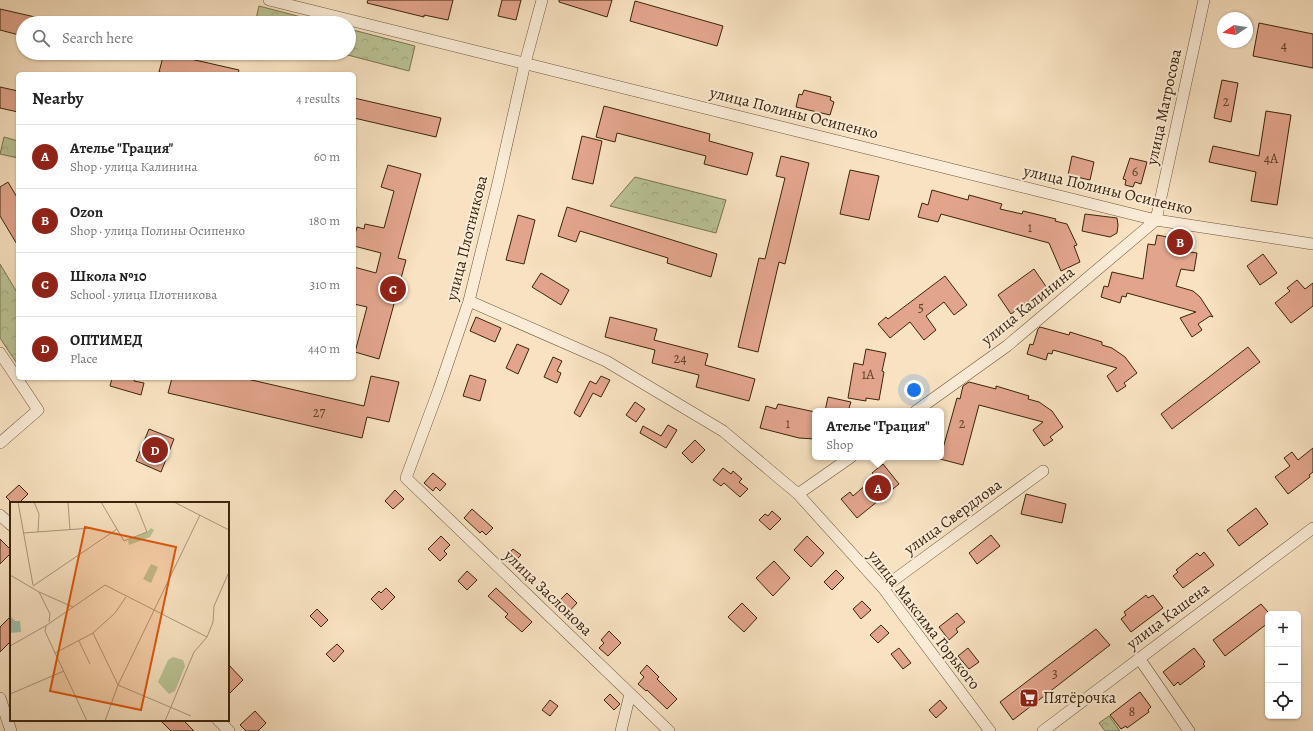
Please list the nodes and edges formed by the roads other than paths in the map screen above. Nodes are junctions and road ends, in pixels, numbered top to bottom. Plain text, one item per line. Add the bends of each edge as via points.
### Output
1 (269, 0) edge
2 (542, 0) edge
3 (1204, 0) edge
4 (334, 16) edge
5 (356, 21) edge
6 (525, 63) junction
7 (1156, 220) junction
8 (1313, 244) edge
9 (469, 301) junction
10 (0, 353) edge
11 (16, 377) edge
12 (18, 380) edge
13 (920, 408) edge
14 (0, 443) edge
15 (847, 460) edge
16 (1043, 471) dead end
17 (406, 478) joint
18 (798, 494) junction
19 (0, 515) edge
20 (10, 524) edge
21 (1313, 528) edge
22 (883, 588) junction
23 (1139, 658) junction
24 (630, 694) junction
25 (0, 698) edge
26 (219, 721) edge
27 (11, 731) edge
28 (229, 731) edge
29 (621, 731) edge
30 (668, 731) edge
31 (990, 731) edge
32 (1043, 731) edge
33 (1189, 731) edge

1 - 4 street, улица Полины Осипенко
2 - 6 street, улица Плотникова
3 - 7 street, улица Матросова
5 - 6 street, улица Полины Осипенко
6 - 7 street, улица Полины Осипенко
6 - 9 street, улица Плотникова
7 - 8 street, улица Полины Осипенко
7 - 13 street, улица Калинина via 1007,346
9 - 17 street, улица Плотникова
9 - 18 street, улица Максима Горького via 606,361 723,431
10 - 11 street
12 - 14 street via 38,410
15 - 18 street
16 - 22 street, улица Свердлова
17 - 24 street, улица Заслонова
18 - 22 street, улица Максима Горького
19 - 20 street
21 - 23 street, улица Кашена
22 - 31 street, улица Максима Горького
23 - 32 street, улица Кашена
23 - 33 street
24 - 29 street
24 - 30 street, улица Заслонова
25 - 27 street
26 - 28 street

